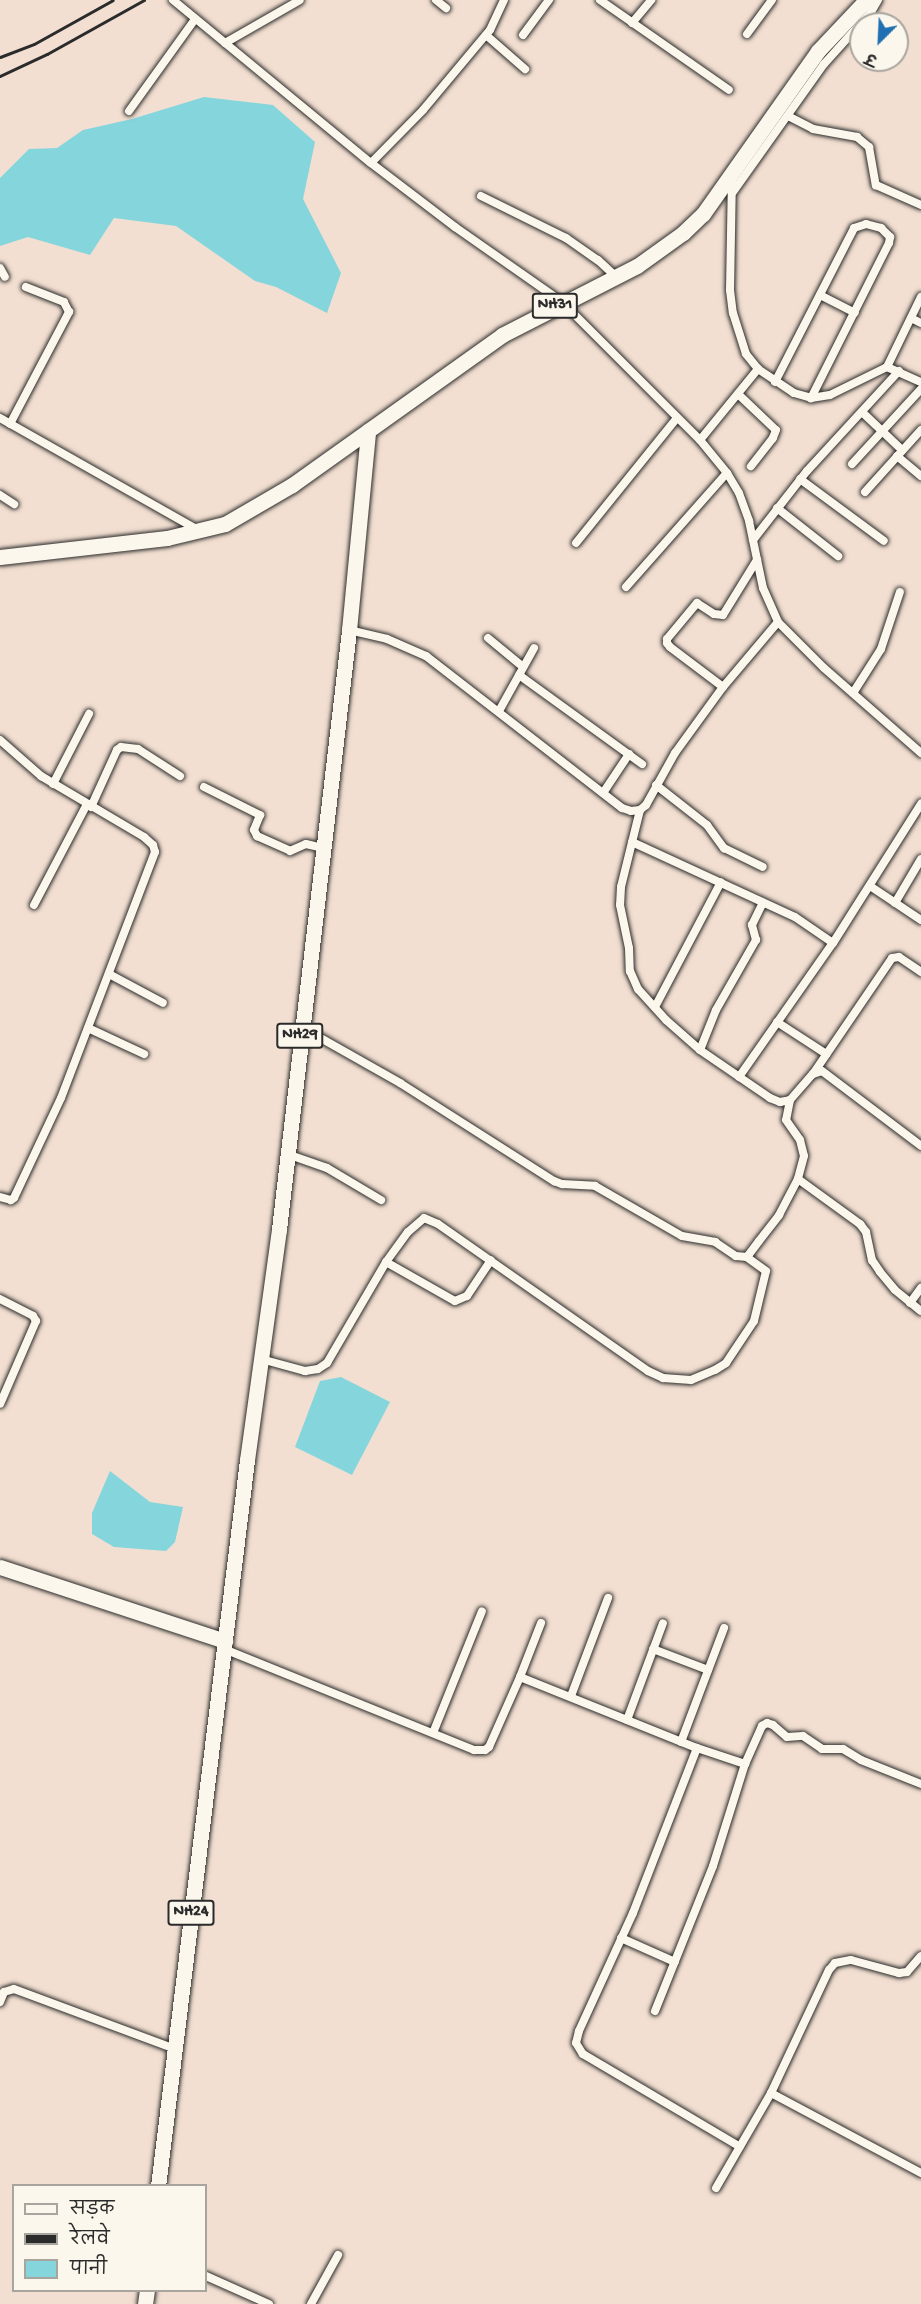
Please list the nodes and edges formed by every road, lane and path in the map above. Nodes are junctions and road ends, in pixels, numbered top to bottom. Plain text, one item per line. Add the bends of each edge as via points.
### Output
1 (173, 0) edge
2 (300, 0) edge
3 (436, 0) edge
4 (504, 0) edge
5 (549, 0) edge
6 (600, 0) edge
7 (651, 0) edge
8 (772, 0) edge
9 (866, 0) edge
10 (878, 0) edge
11 (446, 8) dead end
12 (195, 19) junction
13 (632, 23) junction
14 (486, 34) junction
15 (747, 34) dead end
16 (523, 35) dead end
17 (225, 43) junction
18 (525, 69) dead end
19 (729, 90) dead end
20 (129, 111) dead end
21 (788, 116) junction
22 (371, 163) junction
23 (732, 173) junction
24 (733, 192) junction
25 (481, 196) dead end
26 (921, 206) edge
27 (0, 268) edge
28 (5, 277) dead end
29 (616, 277) junction
30 (26, 287) dead end
31 (820, 296) junction
32 (921, 297) edge
33 (562, 302) junction
34 (855, 313) junction
35 (911, 318) junction
36 (921, 323) edge
37 (887, 368) junction
38 (758, 369) junction
39 (899, 371) junction
40 (775, 382) junction
41 (921, 382) edge
42 (921, 389) edge
43 (738, 394) junction
44 (811, 398) junction
45 (862, 412) junction
46 (0, 418) edge
47 (677, 418) junction
48 (10, 424) junction
49 (921, 430) edge
50 (368, 431) junction
51 (882, 432) junction
52 (700, 440) junction
53 (900, 453) junction
54 (852, 464) dead end
55 (751, 465) dead end
56 (728, 473) junction
57 (921, 476) edge
58 (800, 479) junction
59 (865, 492) dead end
60 (0, 495) edge
61 (14, 504) dead end
62 (777, 508) junction
63 (200, 531) junction
64 (753, 540) junction
65 (884, 541) dead end
66 (576, 543) dead end
67 (838, 556) dead end
68 (0, 557) edge
69 (757, 560) junction
70 (626, 587) dead end
71 (900, 592) dead end
72 (778, 622) junction
73 (349, 630) junction
74 (488, 638) dead end
75 (534, 648) dead end
76 (521, 671) junction
77 (723, 687) junction
78 (853, 693) junction
79 (499, 711) junction
80 (89, 714) dead end
81 (0, 740) edge
82 (921, 753) edge
83 (629, 754) junction
84 (642, 764) dead end
85 (180, 776) dead end
86 (53, 784) junction
87 (656, 785) junction
88 (204, 787) dead end
89 (603, 793) junction
90 (921, 804) edge
91 (89, 805) junction
92 (640, 810) junction
93 (632, 842) junction
94 (323, 848) junction
95 (921, 859) edge
96 (764, 867) dead end
97 (721, 882) junction
98 (870, 886) junction
99 (763, 902) junction
100 (895, 903) junction
101 (34, 905) dead end
102 (921, 920) edge
103 (833, 943) junction
104 (921, 972) edge
105 (110, 974) junction
106 (163, 1003) dead end
107 (655, 1007) junction
108 (777, 1022) junction
109 (301, 1027) junction
110 (88, 1028) junction
111 (700, 1050) junction
112 (144, 1054) dead end
113 (826, 1054) junction
114 (813, 1074) junction
115 (739, 1077) junction
116 (790, 1101) junction
117 (921, 1146) edge
118 (286, 1154) junction
119 (798, 1179) junction
120 (0, 1197) edge
121 (381, 1200) dead end
122 (747, 1257) junction
123 (491, 1260) junction
124 (386, 1262) junction
125 (921, 1288) edge
126 (0, 1299) edge
127 (910, 1303) junction
128 (921, 1311) edge
129 (261, 1359) junction
130 (0, 1404) edge
131 (0, 1567) edge
132 (608, 1598) dead end
133 (482, 1611) dead end
134 (541, 1623) dead end
135 (663, 1623) dead end
136 (724, 1628) dead end
137 (225, 1645) junction
138 (653, 1649) junction
139 (708, 1670) junction
140 (520, 1677) junction
141 (570, 1696) junction
142 (627, 1720) junction
143 (433, 1733) junction
144 (681, 1742) junction
145 (698, 1748) junction
146 (745, 1764) junction
147 (921, 1785) edge
148 (621, 1938) junction
149 (921, 1956) edge
150 (675, 1962) junction
151 (0, 2001) edge
152 (655, 2011) dead end
153 (175, 2049) junction
154 (771, 2092) junction
155 (740, 2147) junction
156 (921, 2173) edge
157 (158, 2184) edge
158 (716, 2188) dead end
159 (338, 2255) dead end
160 (207, 2276) edge
161 (269, 2304) edge
162 (311, 2304) edge

1 - 12 street
2 - 17 street
3 - 11 street
4 - 14 street
5 - 16 street
6 - 13 street
7 - 13 street
8 - 15 street
9 - 23 highway, NH31 via 818,51
10 - 21 street via 824,64
12 - 17 street
12 - 20 street
13 - 19 street
14 - 18 street
14 - 22 street via 423,110
17 - 22 street
21 - 24 street
21 - 26 street via 813,129 857,136 869,147 876,185
22 - 33 street
23 - 24 street
23 - 29 highway, NH31 via 703,214 683,233
24 - 38 street via 733,313 746,354
25 - 29 street via 566,238
27 - 28 street
29 - 33 highway, NH31
30 - 48 street via 64,302 69,312
31 - 34 street
31 - 34 street via 854,228 866,224 881,228 890,237 889,243
31 - 40 street
32 - 35 street
33 - 47 street
33 - 50 highway, NH31 via 476,351
34 - 44 street
35 - 36 street
35 - 37 street
37 - 39 street
37 - 44 street via 830,395
38 - 40 street
38 - 43 street
39 - 41 street
39 - 45 street
40 - 44 street
42 - 51 street
43 - 52 street
43 - 55 street via 776,430
45 - 51 street
45 - 58 street
46 - 48 street
47 - 52 street
47 - 66 street
48 - 63 street
49 - 53 street
50 - 63 highway, NH31 via 248,513
50 - 73 highway, NH29
51 - 53 street
51 - 54 street
52 - 56 street
53 - 57 street
53 - 59 street
56 - 64 street via 740,493
56 - 70 street
58 - 62 street
58 - 65 street
60 - 61 street
62 - 64 street
62 - 67 street
63 - 68 highway, NH31
64 - 69 street
69 - 72 street via 763,588
69 - 77 street via 723,615 698,603 667,639 670,647
71 - 78 street via 882,649
72 - 77 street
72 - 78 street
73 - 79 street via 387,639 426,656
73 - 94 highway, NH29
74 - 76 street
75 - 76 street
76 - 79 street
76 - 83 street
77 - 87 street
78 - 82 street
79 - 89 street
80 - 86 street
81 - 86 street
83 - 84 street
83 - 89 street
85 - 91 street via 138,749 121,747
86 - 91 street
87 - 92 street
87 - 96 street via 707,825 724,848
88 - 94 street via 260,815 254,830 257,836 290,851 306,844
89 - 92 street via 622,808
90 - 98 street
91 - 101 street
91 - 105 street via 144,837 153,844 155,852
92 - 93 street
93 - 97 street
93 - 107 street via 620,905 630,971 638,989
94 - 109 highway, NH29
95 - 100 street
97 - 99 street
97 - 107 street
98 - 100 street
98 - 103 street
99 - 103 street via 795,917
99 - 111 street via 752,925 756,940 716,1010
100 - 102 street
103 - 108 street
104 - 113 street via 899,957 892,958
105 - 106 street
105 - 110 street
107 - 111 street
108 - 113 street
108 - 115 street
109 - 118 highway, NH29
109 - 122 street via 400,1083 554,1180 595,1186 682,1236 715,1242 736,1256
110 - 112 street
110 - 120 street via 16,1195 11,1200
111 - 115 street
113 - 114 street
114 - 116 street
114 - 117 street via 822,1071 831,1076
115 - 116 street via 770,1098
116 - 119 street via 786,1120 800,1140 804,1156
118 - 121 street via 327,1168
118 - 129 highway, NH29
119 - 122 street via 779,1215
119 - 127 street via 860,1224 873,1260
122 - 123 street via 766,1271 750,1328 734,1353 716,1370 691,1380 663,1378 630,1359
123 - 124 street via 467,1296 455,1301
123 - 124 street via 424,1218
124 - 129 street via 335,1354 318,1370 305,1371
125 - 127 street
126 - 130 street via 36,1321
127 - 128 street
129 - 137 highway, NH29
131 - 137 highway
132 - 141 street
133 - 143 street
134 - 140 street
135 - 138 street
136 - 139 street
137 - 143 street
137 - 153 highway, NH24
138 - 139 street
138 - 142 street
139 - 144 street
140 - 141 street
140 - 143 street via 485,1750 474,1750
141 - 142 street
142 - 144 street
144 - 145 street
145 - 146 street
145 - 148 street
146 - 147 street via 759,1731 767,1723 787,1737 803,1736 822,1749 843,1749
146 - 150 street via 713,1866
148 - 150 street
148 - 155 street via 579,2031 578,2049
149 - 154 street via 914,1967 899,1973 851,1960 835,1963
150 - 152 street
151 - 153 street via 4,1992 14,1989
153 - 157 highway, NH24
154 - 155 street
154 - 156 street
155 - 158 street
159 - 162 street
160 - 161 street

